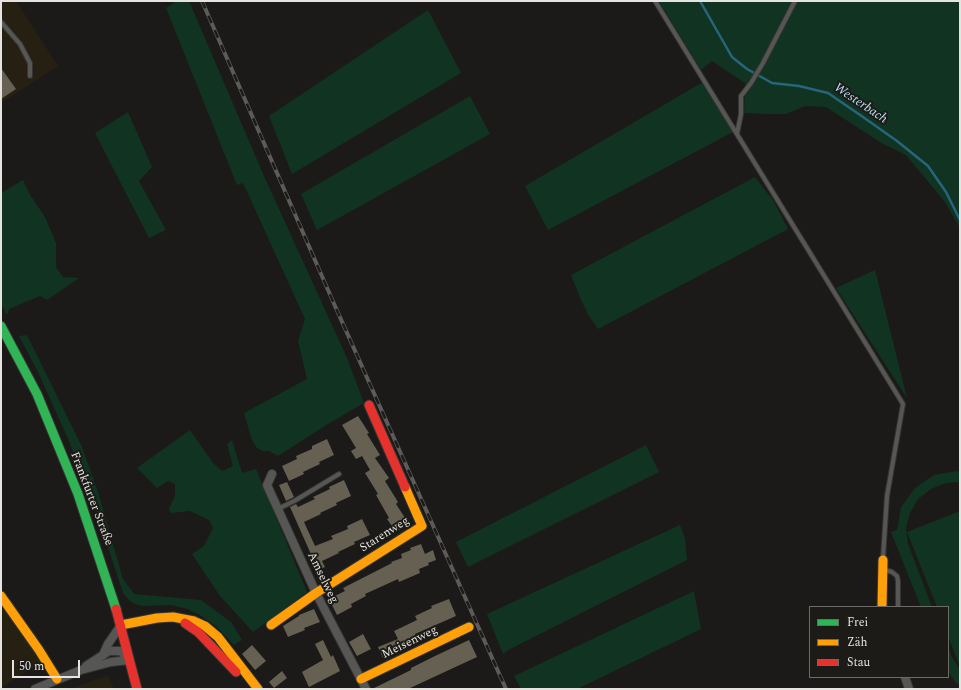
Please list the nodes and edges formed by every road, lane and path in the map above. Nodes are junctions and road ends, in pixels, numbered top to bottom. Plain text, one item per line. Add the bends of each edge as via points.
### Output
1 (655, 1) edge
2 (795, 1) edge
3 (1, 22) edge
4 (30, 76) dead end
5 (737, 134) junction
6 (1, 326) edge
7 (369, 405) dead end
8 (272, 474) dead end
9 (339, 474) dead end
10 (278, 509) junction
11 (883, 560) joint
12 (883, 570) junction
13 (316, 593) junction
14 (1, 596) edge
15 (882, 606) edge
16 (898, 606) edge
17 (121, 625) junction
18 (271, 625) dead end
19 (469, 627) dead end
20 (103, 655) junction
21 (129, 660) junction
22 (82, 670) junction
23 (905, 678) edge
24 (361, 680) junction
25 (53, 684) edge
26 (35, 689) edge
27 (137, 689) edge
28 (258, 689) edge
29 (366, 689) edge
30 (909, 689) edge

1 - 5 lane
2 - 5 lane via 752,83 741,96
3 - 4 lane via 20,44 30,63
5 - 11 lane via 903,404 887,496
6 - 17 street, Frankfurter Straße via 37,394 78,494
7 - 13 street, Starenweg via 422,526
8 - 10 street, Amselweg via 268,485
9 - 10 lane
10 - 13 street, Amselweg
11 - 12 street
12 - 15 street
12 - 16 lane via 897,576
13 - 18 street, Starenweg
13 - 24 street, Amselweg
14 - 25 street via 38,650
17 - 20 street
17 - 21 street, Frankfurter Straße
17 - 28 street via 173,617 194,621 210,630 228,649
19 - 24 street, Meisenweg
20 - 21 street via 109,651 121,651
20 - 22 street
21 - 22 street
21 - 27 street, Frankfurter Straße
22 - 25 street
23 - 30 street
24 - 29 street, Amselweg
25 - 26 street

